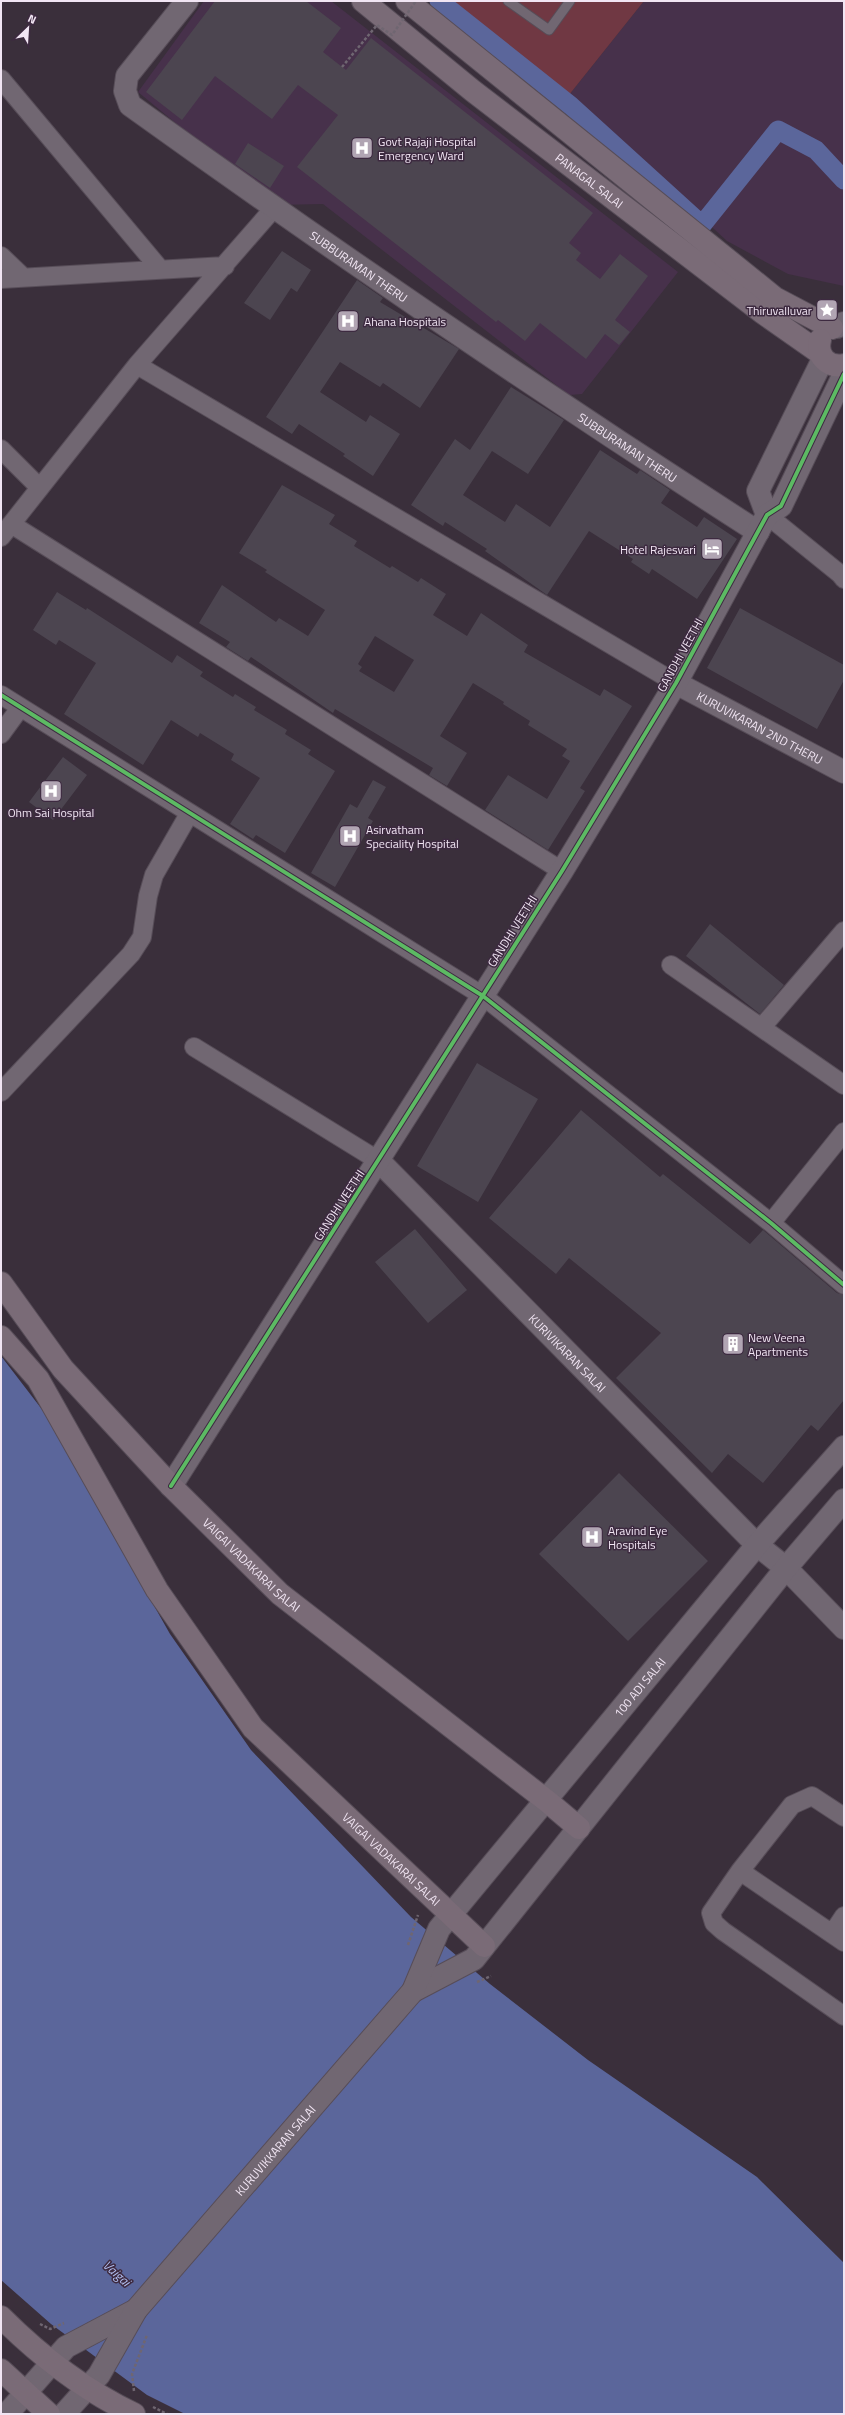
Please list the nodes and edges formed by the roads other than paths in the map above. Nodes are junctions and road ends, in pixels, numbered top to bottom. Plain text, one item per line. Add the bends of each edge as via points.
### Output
1 (187, 1) edge
2 (363, 1) edge
3 (407, 1) edge
4 (508, 1) edge
5 (570, 1) edge
6 (1, 79) edge
7 (274, 208) junction
8 (1, 256) edge
9 (225, 266) junction
10 (160, 269) junction
11 (23, 277) junction
12 (1, 279) edge
13 (839, 327) edge
14 (822, 356) junction
15 (137, 365) junction
16 (844, 365) edge
17 (844, 374) edge
18 (1, 449) edge
19 (40, 488) junction
20 (762, 523) junction
21 (6, 530) edge
22 (844, 580) edge
23 (676, 683) junction
24 (1, 695) edge
25 (20, 708) junction
26 (1, 734) edge
27 (844, 772) edge
28 (190, 814) junction
29 (562, 871) junction
30 (844, 931) edge
31 (671, 965) dead end
32 (483, 996) junction
33 (762, 1027) junction
34 (194, 1047) dead end
35 (844, 1085) edge
36 (1, 1092) edge
37 (844, 1132) edge
38 (379, 1161) junction
39 (771, 1223) junction
40 (1, 1283) edge
41 (844, 1285) edge
42 (1, 1337) edge
43 (844, 1447) edge
44 (171, 1486) junction
45 (844, 1500) edge
46 (757, 1545) junction
47 (786, 1568) junction
48 (844, 1628) edge
49 (547, 1801) junction
50 (844, 1817) edge
51 (579, 1828) junction
52 (740, 1871) junction
53 (844, 1916) edge
54 (444, 1922) junction
55 (838, 1938) edge
56 (479, 1953) junction
57 (413, 1991) junction
58 (844, 2016) edge
59 (136, 2310) junction
60 (1, 2318) edge
61 (60, 2354) junction
62 (1, 2370) edge
63 (94, 2382) junction
64 (25, 2393) junction
65 (140, 2405) edge
66 (7, 2414) edge
67 (49, 2414) edge
68 (64, 2414) edge

1 - 7 street, SUBBURAMAN THERU via 127,76 124,91 130,105
2 - 14 main road, PANAGAL SALAI via 473,91
3 - 13 main road, PANAGAL SALAI via 775,298
4 - 5 lane via 549,30
6 - 10 street
7 - 9 street
7 - 20 street, SUBBURAMAN THERU via 573,413
8 - 11 street
9 - 10 street
9 - 15 street
10 - 11 street
11 - 12 street
13 - 14 main road via 822,336 819,341
14 - 16 main road, PANAGAL SALAI via 833,365
14 - 20 street via 758,491
15 - 19 street
15 - 23 street
17 - 20 street, GANDHI VEETHI via 781,506
18 - 19 street
19 - 21 street
20 - 22 street via 840,574
20 - 23 street, GANDHI VEETHI
21 - 29 street
23 - 27 street, KURUVIKARAN 2ND THERU
23 - 29 street, GANDHI VEETHI
24 - 25 street
25 - 26 street
25 - 28 street
28 - 32 street
28 - 36 street via 154,875 142,937 131,954
29 - 32 street, GANDHI VEETHI
30 - 33 street
31 - 33 street
32 - 38 street, GANDHI VEETHI
32 - 39 street
33 - 35 street
34 - 38 street
37 - 39 street
38 - 44 street, GANDHI VEETHI
38 - 46 street, KURIVIKARAN SALAI
39 - 41 street
40 - 44 main road, VAIGAI VADAKARAI SALAI via 63,1369
42 - 54 main road, VAIGAI VADAKARAI SALAI via 38,1379 157,1590 253,1728
43 - 46 street, 100 ADI SALAI
44 - 49 main road, VAIGAI VADAKARAI SALAI via 280,1594
45 - 47 street
46 - 47 street, KURIVIKARAN SALAI
46 - 49 street, 100 ADI SALAI
47 - 48 street, KURIVIKARAN SALAI
47 - 51 street
49 - 51 main road, VAIGAI VADAKARAI SALAI
49 - 54 street, 100 ADI SALAI
50 - 52 street via 812,1796 792,1805
51 - 56 street
52 - 55 street
52 - 58 street via 711,1913 714,1923
53 - 55 street
54 - 56 main road, VAIGAI VADAKARAI SALAI
54 - 57 street, KURUVIKKARAN SALAI
56 - 57 street, KURUVIKKARAN SALAI
57 - 59 street, KURUVIKKARAN SALAI
59 - 61 street, KURUVIKKARAN SALAI
59 - 63 street, KURUVIKKARAN SALAI
60 - 61 main road via 19,2335
61 - 63 main road
61 - 64 street, KURUVIKKARAN SALAI
62 - 64 main road
63 - 65 main road
63 - 68 street, KURUVIKKARAN SALAI
64 - 66 street, KURUVIKKARAN SALAI
64 - 67 main road

